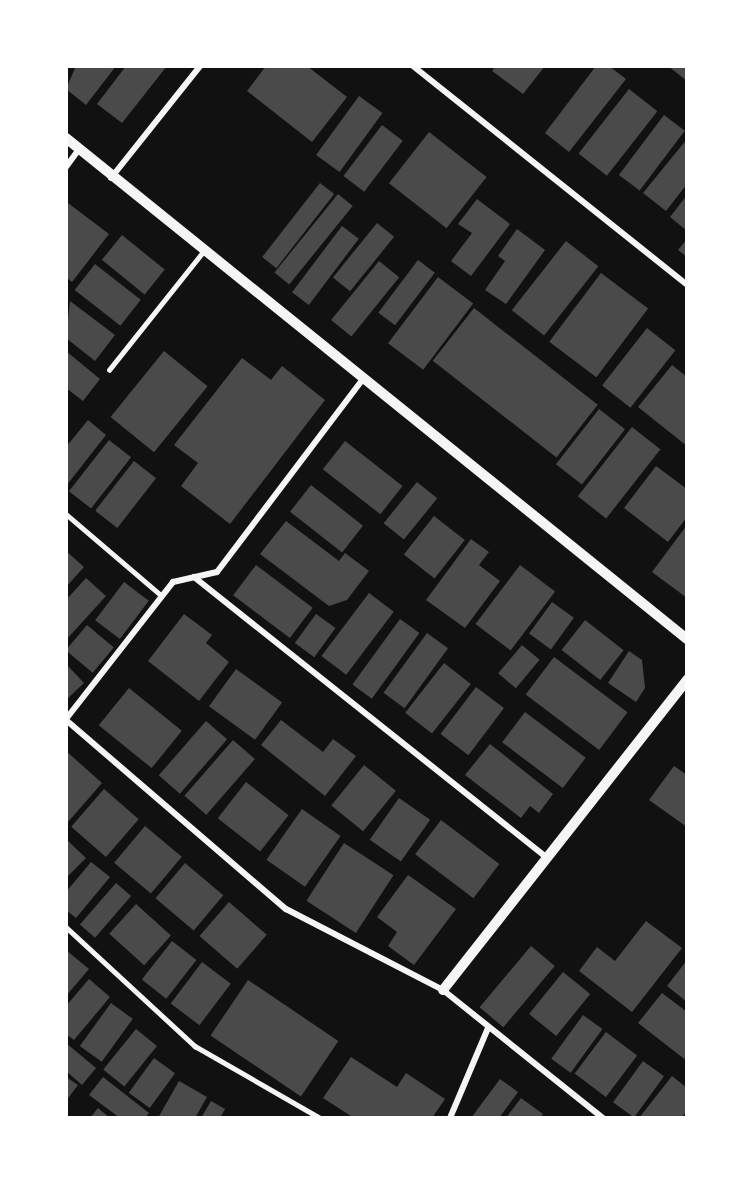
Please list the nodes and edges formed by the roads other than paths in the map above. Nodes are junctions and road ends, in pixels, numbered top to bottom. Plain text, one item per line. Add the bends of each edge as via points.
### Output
1 (200, 66) edge
2 (413, 66) edge
3 (66, 138) edge
4 (79, 149) junction
5 (66, 167) edge
6 (110, 178) junction
7 (202, 253) junction
8 (687, 285) edge
9 (109, 370) dead end
10 (363, 379) junction
11 (66, 514) edge
12 (194, 577) junction
13 (161, 595) junction
14 (687, 639) edge
15 (687, 680) edge
16 (66, 719) edge
17 (546, 857) junction
18 (66, 927) edge
19 (443, 990) junction
20 (488, 1028) junction
21 (320, 1118) edge
22 (450, 1118) edge
23 (603, 1118) edge

1 - 6 street
2 - 8 street
3 - 4 street
4 - 5 street
4 - 6 street
6 - 7 street
7 - 9 lane
7 - 10 street
10 - 12 street via 217,572
10 - 14 street
11 - 13 lane
12 - 13 street via 173,582
12 - 17 street
13 - 16 street
15 - 17 street
16 - 19 street via 286,909
17 - 19 street
18 - 21 lane via 195,1046
19 - 20 street
20 - 22 street
20 - 23 street

